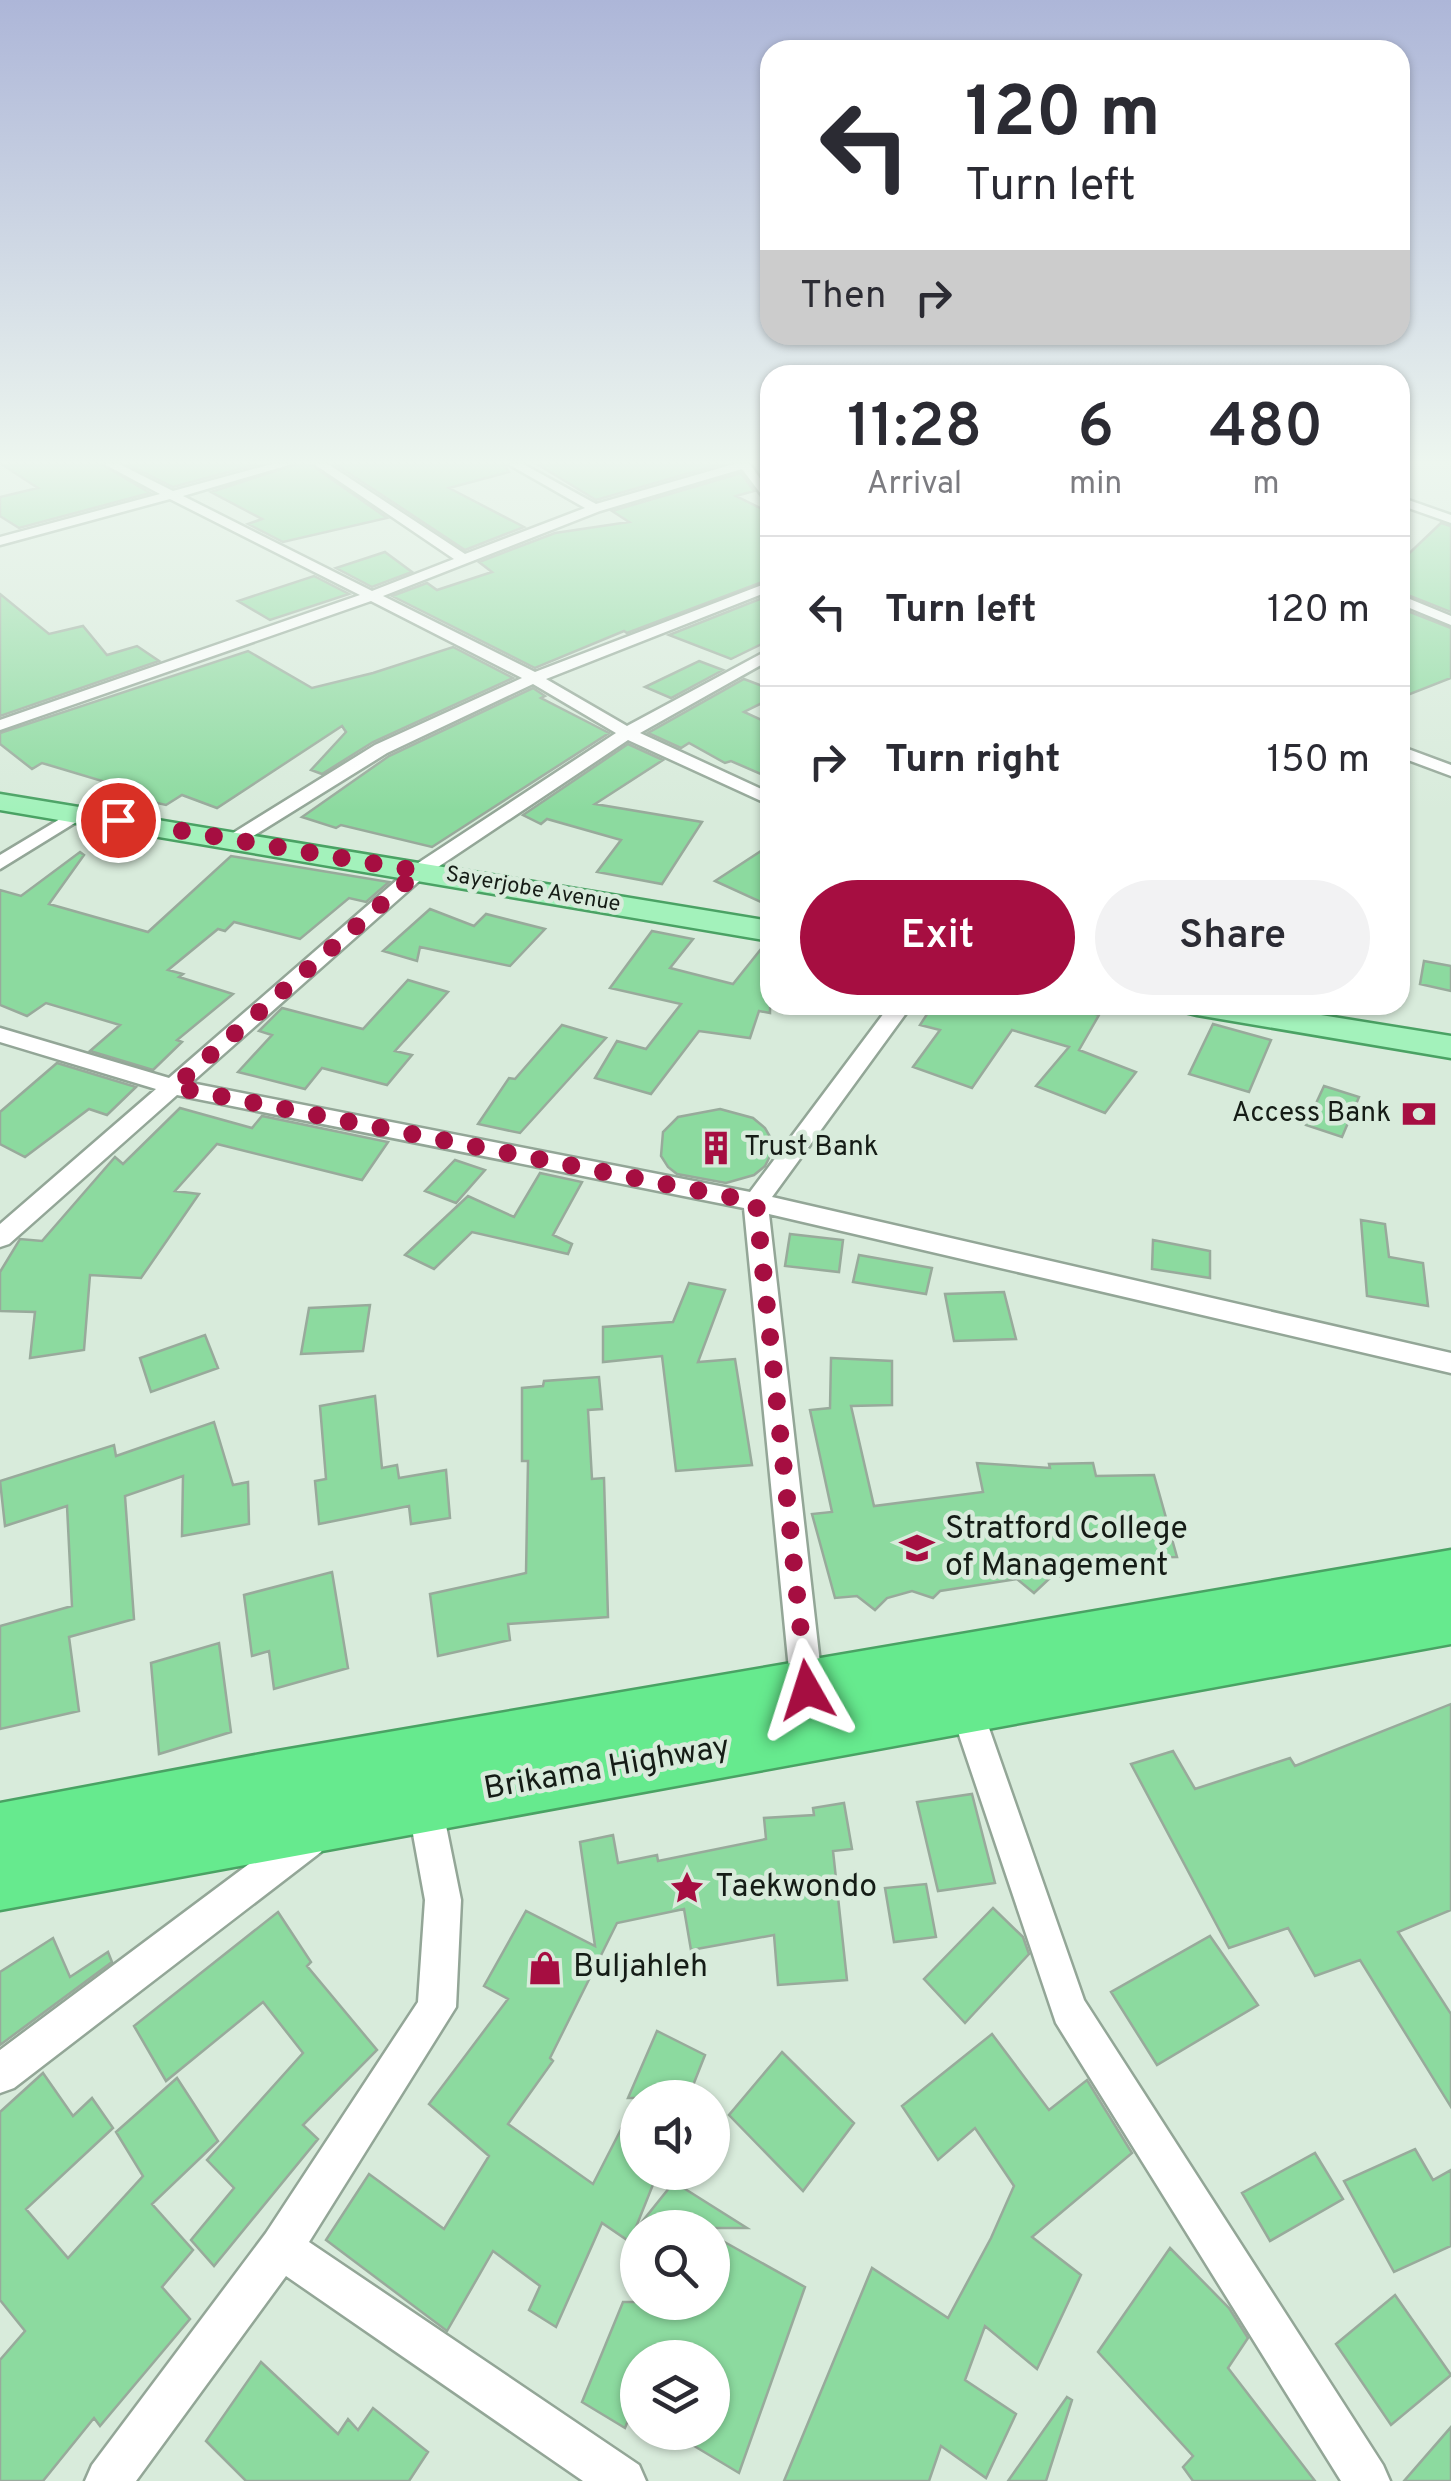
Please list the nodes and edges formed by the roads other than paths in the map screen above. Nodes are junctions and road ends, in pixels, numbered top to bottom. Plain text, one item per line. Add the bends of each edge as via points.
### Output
1 (333, 580) edge
2 (411, 580) edge
3 (760, 590) edge
4 (369, 598) junction
5 (1410, 603) edge
6 (1426, 610) junction
7 (1410, 613) edge
8 (1451, 622) edge
9 (760, 660) edge
10 (534, 678) junction
11 (0, 725) edge
12 (627, 733) junction
13 (1410, 755) edge
14 (1451, 772) edge
15 (760, 795) edge
16 (0, 802) edge
17 (80, 812) junction
18 (232, 842) junction
19 (0, 863) edge
20 (419, 871) junction
21 (760, 928) edge
22 (894, 1015) edge
23 (1257, 1015) edge
24 (0, 1035) edge
25 (1451, 1047) edge
26 (174, 1087) junction
27 (756, 1202) junction
28 (0, 1238) edge
29 (1451, 1363) edge
30 (1451, 1574) edge
31 (1451, 1619) edge
32 (807, 1690) junction
33 (966, 1708) junction
34 (424, 1801) junction
35 (342, 1816) junction
36 (0, 1834) edge
37 (0, 1878) edge
38 (0, 2074) edge
39 (281, 2248) junction
40 (108, 2481) edge
41 (622, 2481) edge
42 (1366, 2481) edge

1 - 4 street
2 - 4 street
3 - 10 street
4 - 10 street
4 - 11 street
5 - 6 street
6 - 7 street
6 - 8 street
9 - 12 street
10 - 12 street
10 - 18 street via 381,750
12 - 15 street
12 - 20 street
13 - 14 street
16 - 17 main road, Sayerjobe Avenue
17 - 18 main road, Sayerjobe Avenue
17 - 19 street
18 - 20 main road, Sayerjobe Avenue
20 - 21 main road, Sayerjobe Avenue
20 - 26 street
22 - 27 street
23 - 25 main road
24 - 26 street
26 - 27 street
26 - 28 street
27 - 29 street
27 - 32 street
30 - 32 highway, Brikama Highway
31 - 33 highway, Brikama Highway
32 - 36 highway, Brikama Highway
33 - 34 highway, Brikama Highway
33 - 42 street via 1069,2010
34 - 35 highway, Brikama Highway
34 - 39 street via 443,1900 437,2007
35 - 37 highway, Brikama Highway
35 - 38 street
39 - 40 street
39 - 41 street

